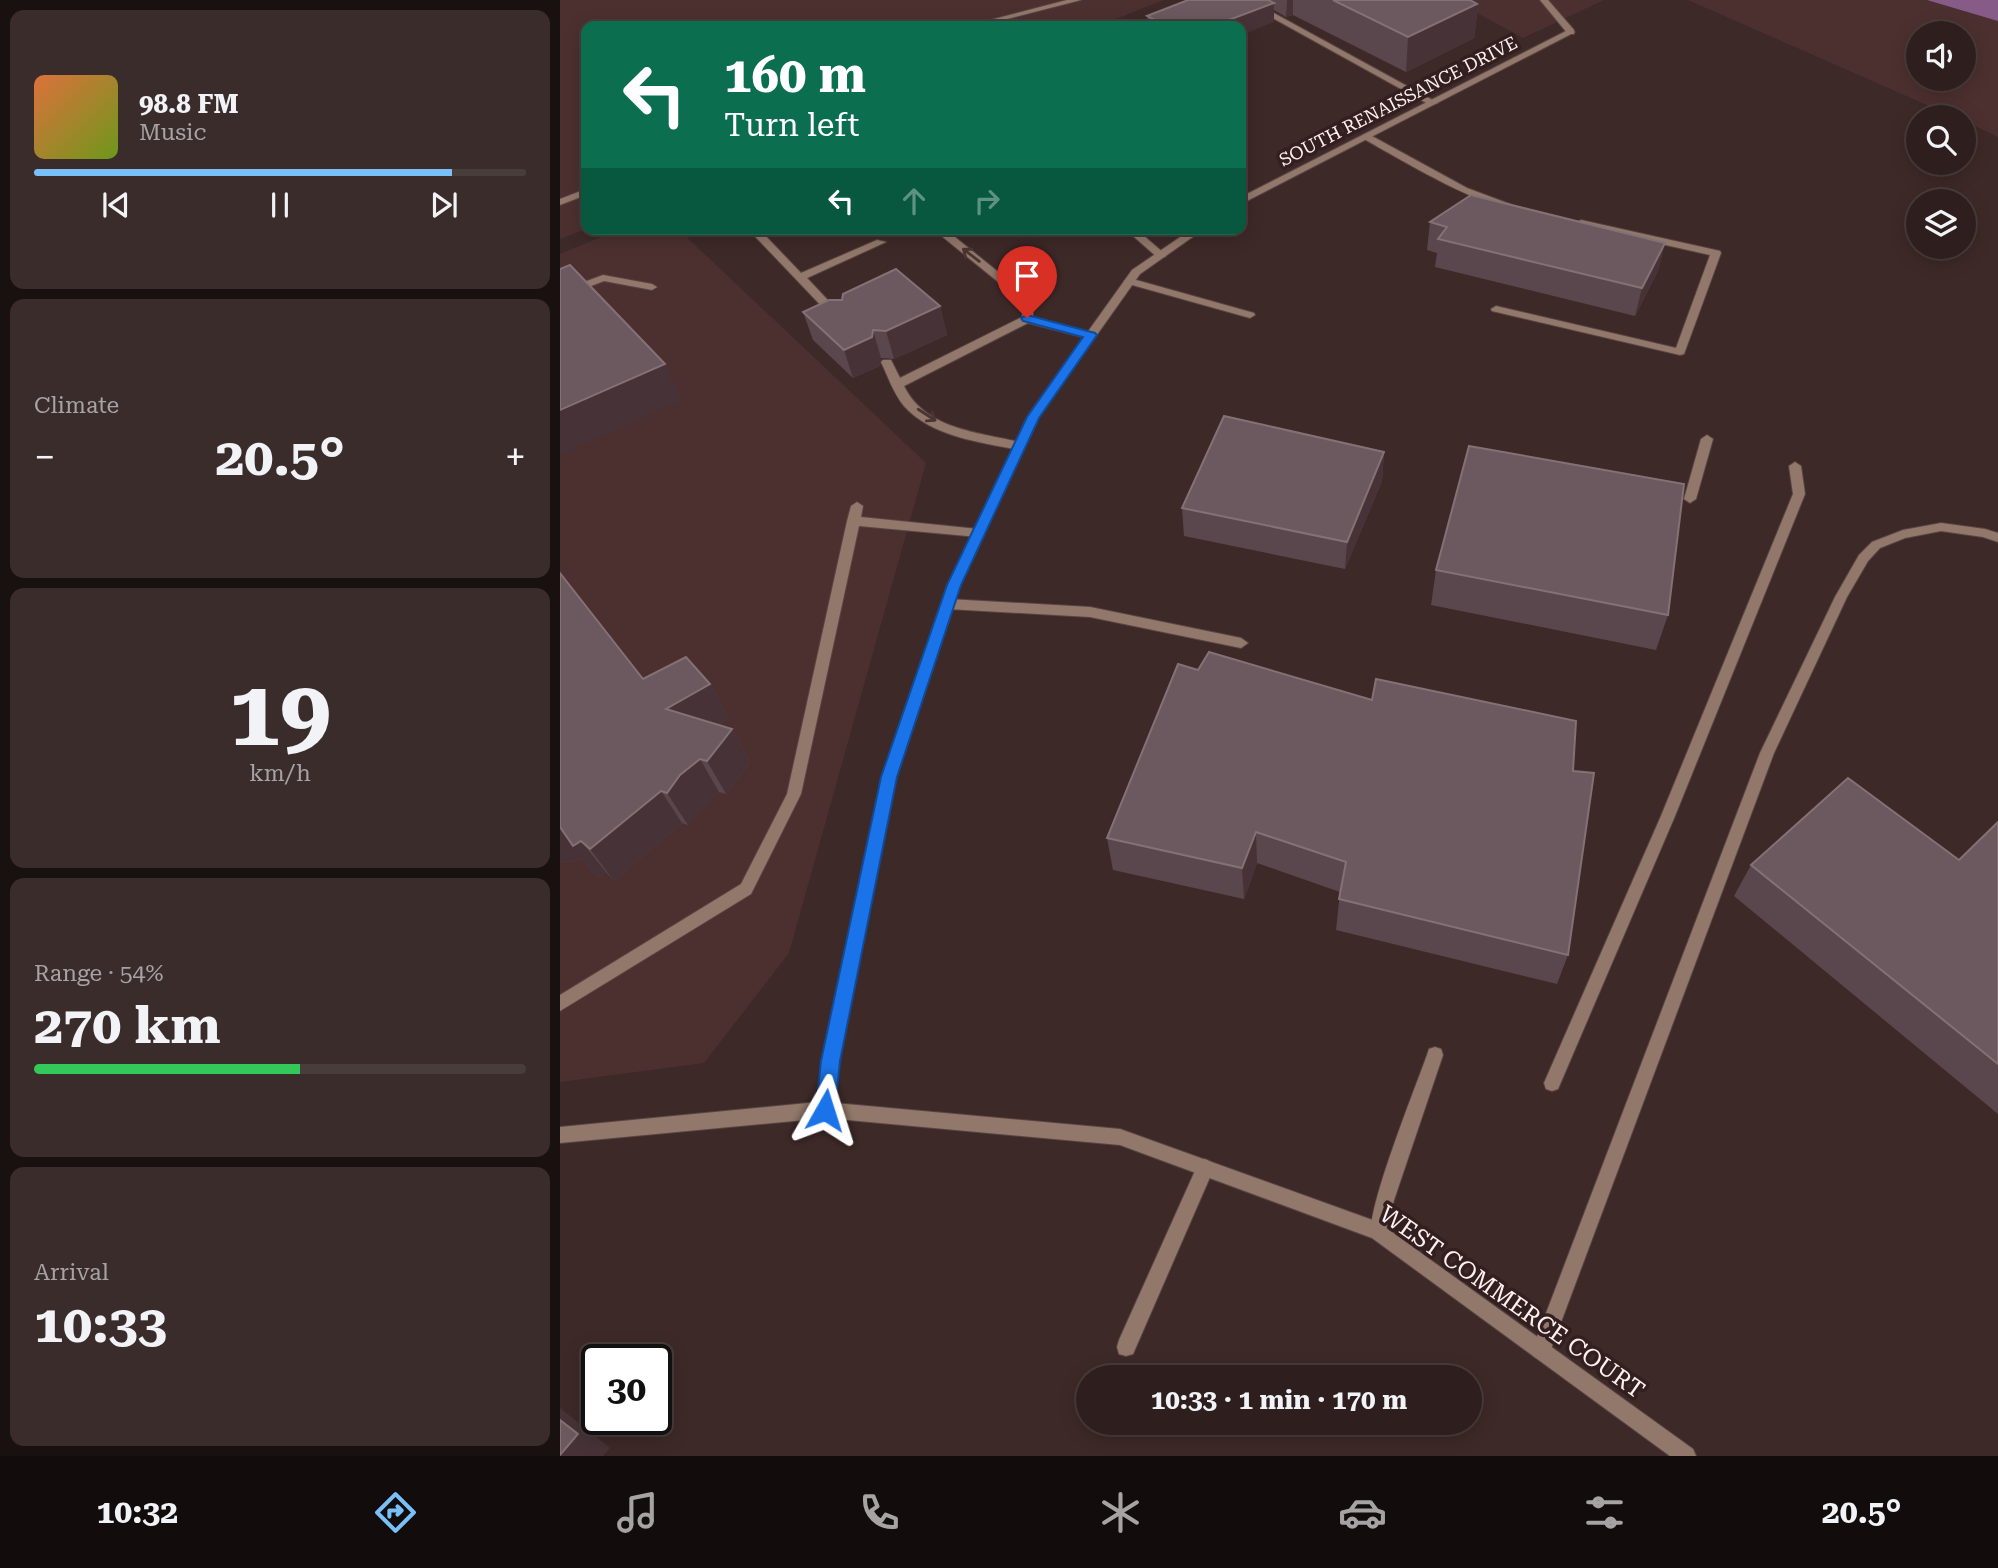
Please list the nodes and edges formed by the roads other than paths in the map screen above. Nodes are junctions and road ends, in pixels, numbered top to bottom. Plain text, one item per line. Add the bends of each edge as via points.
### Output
1 (1077, 0) edge
2 (1244, 0) edge
3 (1544, 0) edge
4 (991, 21) edge
5 (1433, 103) junction
6 (1367, 137) junction
7 (581, 194) edge
8 (1246, 198) edge
9 (560, 202) edge
10 (1524, 210) edge
11 (1566, 219) edge
12 (759, 235) edge
13 (945, 235) edge
14 (1137, 235) edge
15 (1190, 235) edge
16 (881, 242) dead end
17 (1161, 255) junction
18 (799, 278) junction
19 (1129, 281) junction
20 (652, 287) dead end
21 (560, 295) edge
22 (1496, 309) dead end
23 (1250, 314) dead end
24 (1027, 318) junction
25 (845, 325) edge
26 (1090, 335) junction
27 (887, 362) edge
28 (898, 384) junction
29 (1707, 439) dead end
30 (1019, 446) junction
31 (1795, 466) dead end
32 (1690, 499) dead end
33 (857, 506) dead end
34 (853, 521) junction
35 (978, 533) junction
36 (1998, 538) edge
37 (948, 604) junction
38 (1241, 643) dead end
39 (560, 1004) edge
40 (1435, 1055) dead end
41 (1552, 1083) dead end
42 (825, 1110) junction
43 (560, 1135) edge
44 (1205, 1168) junction
45 (1378, 1231) junction
46 (1126, 1347) dead end
47 (1541, 1350) junction
48 (1686, 1456) edge

1 - 4 street
2 - 5 street
3 - 5 street, SOUTH RENAISSANCE DRIVE via 1571,32
5 - 6 street, SOUTH RENAISSANCE DRIVE
6 - 8 street, SOUTH RENAISSANCE DRIVE
6 - 10 street via 1464,190
7 - 9 street
11 - 22 street via 1716,253 1681,352
12 - 18 street
24 -> 13 street via 1029,302
14 - 17 street
15 - 17 street
16 - 18 street
17 - 19 street
18 - 25 street
19 - 23 street
19 - 26 street
20 - 21 street via 603,278
24 - 26 street
24 - 28 street
26 - 30 street via 1033,417
27 - 28 street
28 -> 30 street via 907,401 952,430
29 - 32 street
30 - 35 street
31 - 41 street via 1799,494 1668,816
33 - 34 street
34 - 35 street
34 - 39 street via 794,794 746,888
35 - 37 street
36 - 47 street via 1941,527 1903,534 1876,545 1863,558 1841,597 1767,753
37 - 38 street via 1090,612
37 - 42 street via 889,777 830,1061
40 - 45 street
42 - 43 street, WEST COMMERCE COURT
42 - 44 street, WEST COMMERCE COURT via 1120,1138
44 - 45 street, WEST COMMERCE COURT
44 - 46 street
45 - 47 street, WEST COMMERCE COURT
47 - 48 street, WEST COMMERCE COURT

